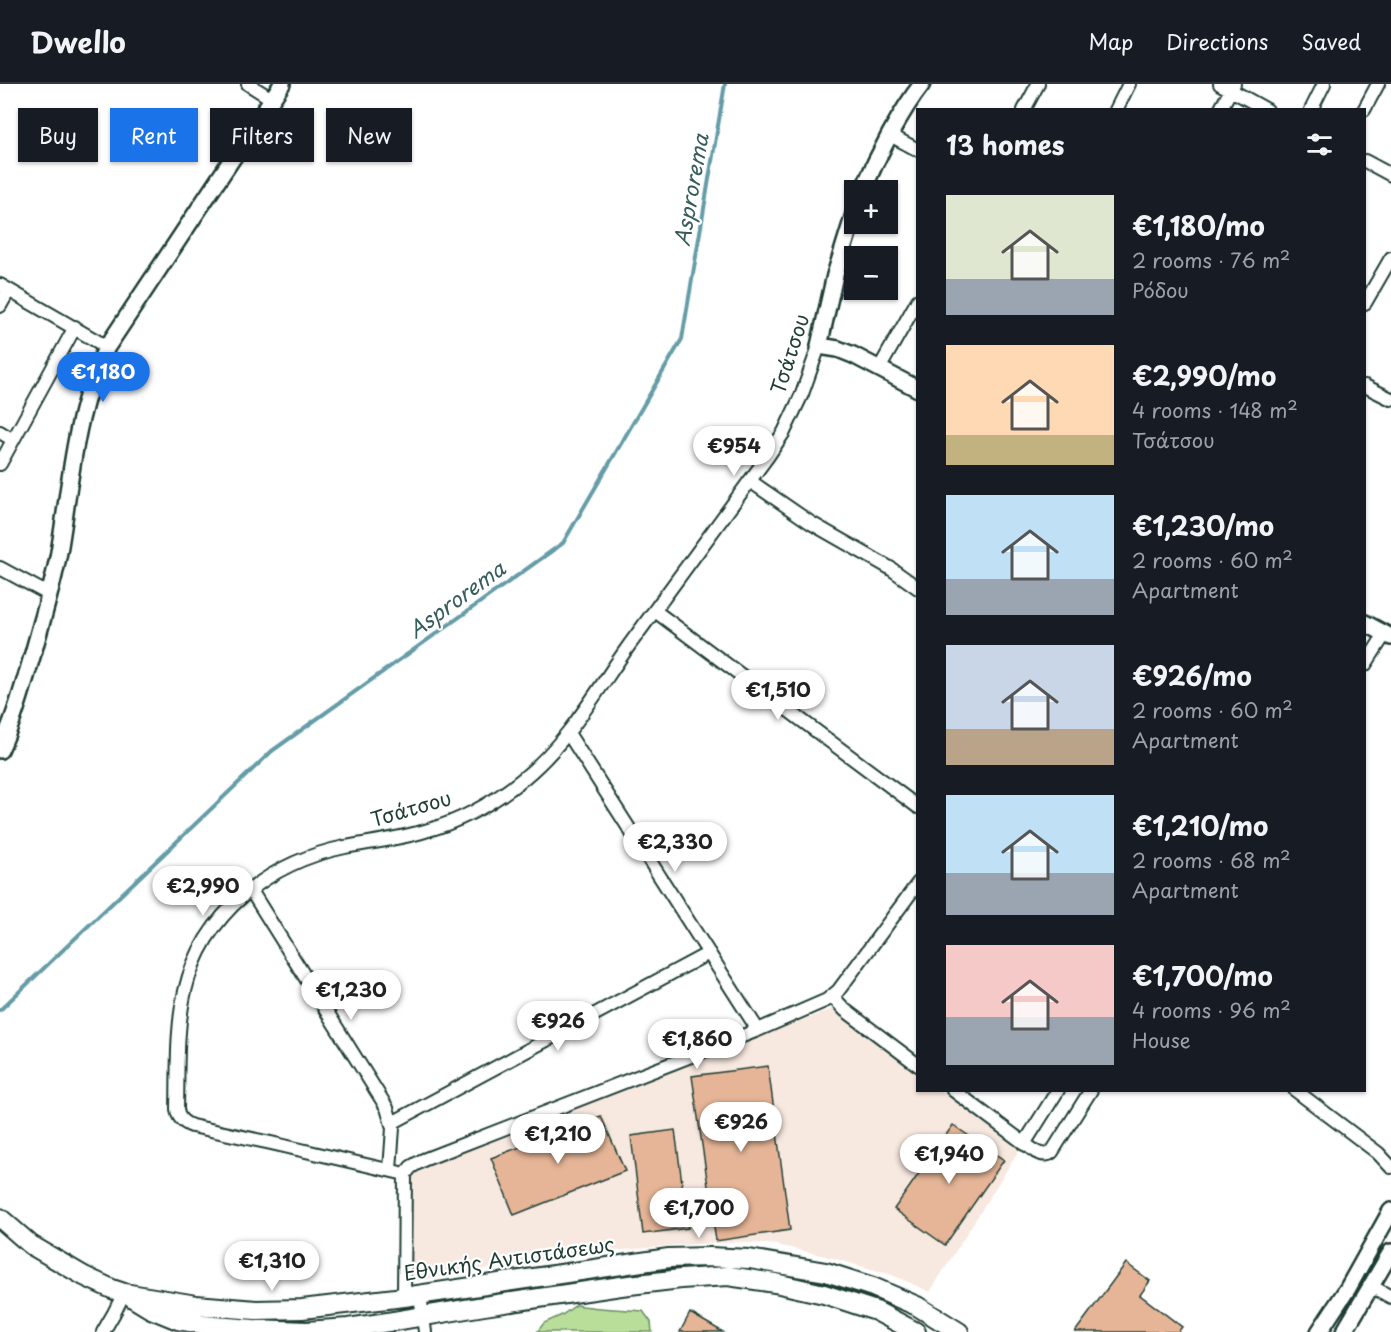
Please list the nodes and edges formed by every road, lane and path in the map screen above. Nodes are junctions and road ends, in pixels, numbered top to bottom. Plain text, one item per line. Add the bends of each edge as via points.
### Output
1 (248, 84) edge
2 (282, 84) edge
3 (922, 84) edge
4 (1038, 84) edge
5 (1129, 84) edge
6 (1324, 84) edge
7 (1378, 84) edge
8 (1229, 86) edge
9 (272, 99) junction
10 (1025, 108) edge
11 (1117, 108) edge
12 (1221, 108) edge
13 (1263, 108) edge
14 (1312, 108) edge
15 (1365, 108) edge
16 (890, 135) junction
17 (916, 149) edge
18 (1366, 162) edge
19 (1391, 175) edge
20 (869, 180) edge
21 (848, 234) edge
22 (1391, 258) edge
23 (4, 287) edge
24 (1366, 301) edge
25 (916, 304) edge
26 (0, 306) edge
27 (75, 327) junction
28 (819, 346) junction
29 (107, 347) junction
30 (879, 369) junction
31 (1366, 386) edge
32 (916, 388) edge
33 (1391, 399) edge
34 (0, 432) edge
35 (13, 440) junction
36 (0, 464) edge
37 (750, 481) junction
38 (0, 568) edge
39 (916, 587) edge
40 (50, 595) junction
41 (655, 611) junction
42 (1366, 624) edge
43 (1388, 636) edge
44 (1366, 665) edge
45 (568, 733) junction
46 (1, 746) edge
47 (916, 806) edge
48 (916, 886) edge
49 (250, 889) junction
50 (709, 953) junction
51 (833, 997) junction
52 (758, 1029) junction
53 (916, 1063) edge
54 (956, 1092) edge
55 (1057, 1092) edge
56 (1090, 1092) edge
57 (1298, 1092) edge
58 (392, 1123) junction
59 (1024, 1144) junction
60 (1378, 1153) junction
61 (1391, 1157) edge
62 (1391, 1167) edge
63 (390, 1170) junction
64 (405, 1174) junction
65 (1391, 1211) edge
66 (0, 1218) edge
67 (1391, 1252) edge
68 (1371, 1286) junction
69 (124, 1293) junction
70 (412, 1295) junction
71 (1391, 1297) edge
72 (424, 1324) edge
73 (291, 1331) edge
74 (103, 1332) edge
75 (916, 1332) edge
76 (959, 1332) edge
77 (1319, 1332) edge
78 (1344, 1332) edge

1 - 9 street
2 - 9 street
3 - 16 street
4 - 10 street
5 - 11 street
6 - 14 street
7 - 15 street
8 - 12 street
8 - 13 street
9 - 29 street
16 - 17 street
16 - 20 street
18 - 19 street
21 - 28 street, Τσάτσου
22 - 24 street
23 - 26 street
23 - 27 street
25 - 30 street
27 - 29 street
27 - 35 street
28 - 30 street via 838,349
28 - 37 street, Τσάτσου via 784,432
29 - 40 street via 80,420
30 - 32 street
31 - 33 street
34 - 35 street
35 - 36 street
37 - 39 street
37 - 41 street, Τσάτσου
38 - 40 street
40 - 46 street via 20,700
41 - 45 street, Τσάτσου
41 - 47 street
42 - 43 street
43 - 44 street
45 - 49 street, Τσάτσου via 523,779 461,818 428,831 313,855
45 - 50 street
48 - 51 street
49 - 58 street via 382,1097
49 - 63 street, Τσάτσου via 212,930 188,979 179,1028 178,1116 192,1126
50 - 52 street
50 - 58 street
51 - 52 street
51 - 53 street
52 - 64 street via 423,1160
54 - 59 street
55 - 59 street
56 - 59 street via 1050,1153 1039,1154
57 - 60 street
58 - 63 street
60 - 61 street
60 - 62 street
63 - 64 street, Τσάτσου
64 - 70 street
65 - 77 street
66 - 69 main road, Εθνικής Αντιστάσεως via 31,1245 84,1276
67 - 68 street
68 - 71 street
68 - 78 street
69 - 70 main road, Εθνικής Αντιστάσεως via 256,1310 302,1309
69 - 73 main road, Εθνικής Αντιστάσεως via 151,1310 178,1320
69 - 74 street
70 - 72 street
70 - 76 main road, Εθνικής Αντιστάσεως via 669,1258 749,1259 826,1272 873,1287 917,1306
72 - 73 main road, Εθνικής Αντιστάσεως
72 - 75 main road, Εθνικής Αντιστάσεως via 621,1286 729,1276 824,1294 876,1311

